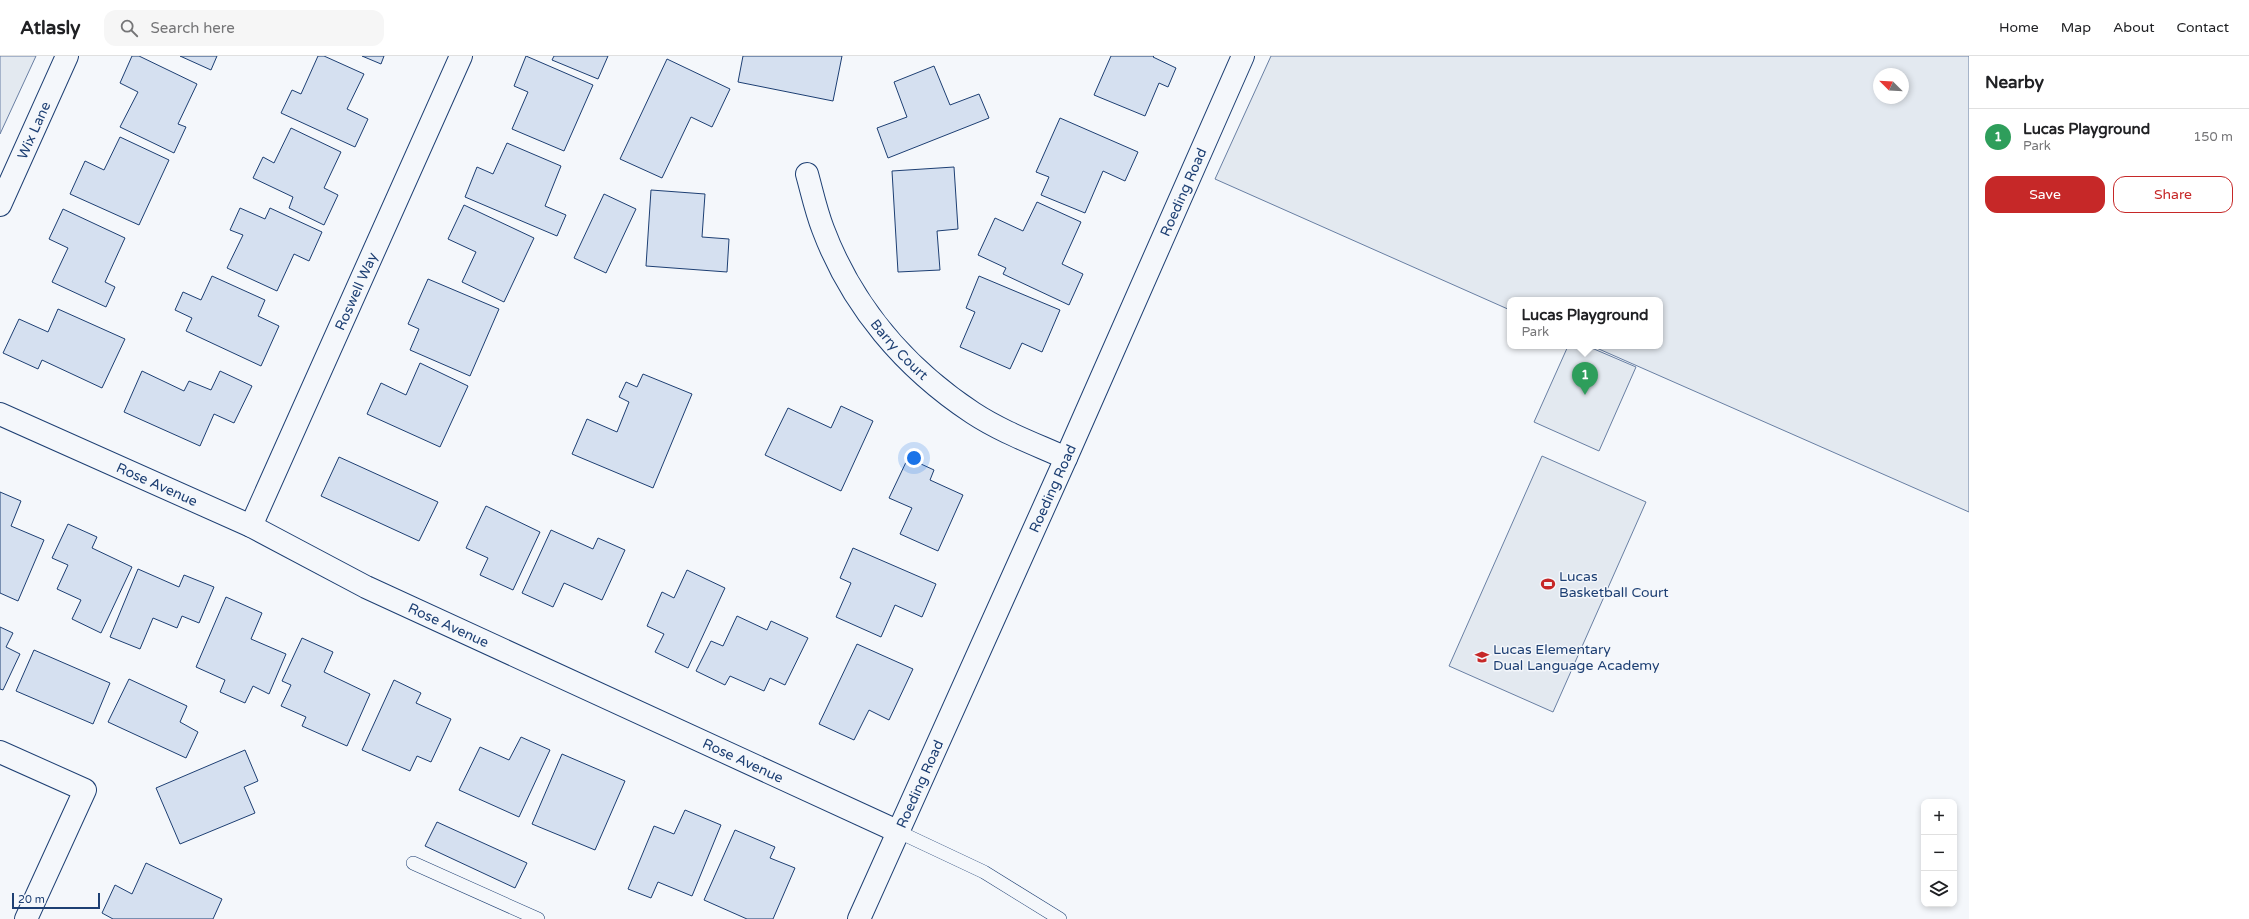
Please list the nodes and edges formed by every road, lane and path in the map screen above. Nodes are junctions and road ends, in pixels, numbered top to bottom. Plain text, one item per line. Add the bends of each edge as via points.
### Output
1 (67, 56) edge
2 (461, 56) edge
3 (1243, 56) edge
4 (807, 174) dead end
5 (0, 205) edge
6 (0, 414) edge
7 (1066, 458) junction
8 (251, 526) junction
9 (0, 752) edge
10 (899, 832) junction
11 (413, 863) dead end
12 (26, 919) edge
13 (538, 919) edge
14 (859, 919) edge
15 (1060, 919) edge

1 - 5 street, Wix Lane
2 - 8 street, Roswell Way
3 - 7 street, Roeding Road
4 - 7 street, Barry Court via 823,229 843,274 873,322 901,355 929,381 974,414
6 - 8 street, Rose Avenue
7 - 10 street, Roeding Road
8 - 10 street, Rose Avenue via 366,588
9 - 12 street via 85,790
10 - 14 street, Roeding Road
10 - 15 lane via 984,872
11 - 13 lane

